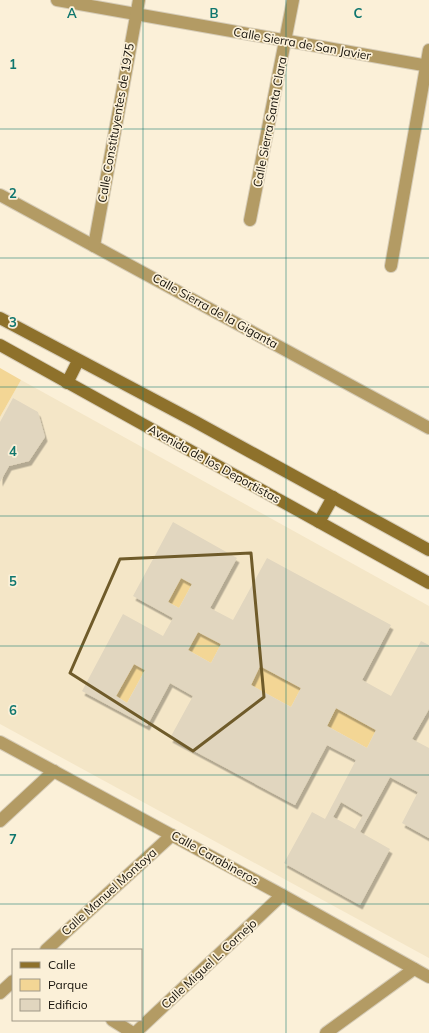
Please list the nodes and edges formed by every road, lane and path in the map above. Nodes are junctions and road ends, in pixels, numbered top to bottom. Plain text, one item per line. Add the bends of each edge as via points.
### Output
1 (57, 0) edge
2 (139, 0) edge
3 (293, 0) edge
4 (136, 13) junction
5 (286, 42) junction
6 (429, 50) edge
7 (428, 66) edge
8 (0, 194) edge
9 (250, 220) dead end
10 (94, 246) junction
11 (391, 266) dead end
12 (0, 318) edge
13 (0, 345) edge
14 (78, 361) junction
15 (67, 383) junction
16 (429, 428) edge
17 (333, 497) junction
18 (319, 522) junction
19 (429, 550) edge
20 (429, 583) edge
21 (0, 742) edge
22 (54, 771) junction
23 (0, 821) edge
24 (172, 835) junction
25 (282, 895) junction
26 (47, 949) edge
27 (414, 969) junction
28 (429, 978) edge
29 (12, 982) edge
30 (0, 993) edge
31 (114, 1021) edge
32 (134, 1033) edge
33 (326, 1033) edge

1 - 4 street, Calle Sierra de San Javier
2 - 4 street, Calle Constituyentes de 1975
3 - 5 street, Calle Sierra Santa Clara
4 - 5 street, Calle Sierra de San Javier
4 - 10 street, Calle Constituyentes de 1975
5 - 7 street, Calle Sierra de San Javier
5 - 9 street, Calle Sierra Santa Clara
6 - 7 street
7 - 11 street
8 - 10 street, Calle Sierra de la Giganta
10 - 16 street, Calle Sierra de la Giganta
12 - 14 street
13 - 15 street, Avenida de los Deportistas
14 - 15 street
14 - 17 street
15 - 18 street, Avenida de los Deportistas
17 - 18 street
17 - 19 street
18 - 20 street, Avenida de los Deportistas
21 - 22 street, Calle Carabineros
22 - 23 street
22 - 24 street, Calle Carabineros
24 - 25 street, Calle Carabineros
24 - 26 street, Calle Manuel Montoya
25 - 27 street, Calle Carabineros
25 - 32 street, Calle Miguel L. Cornejo
27 - 28 street, Calle Carabineros
27 - 33 street
29 - 30 street
31 - 32 street

